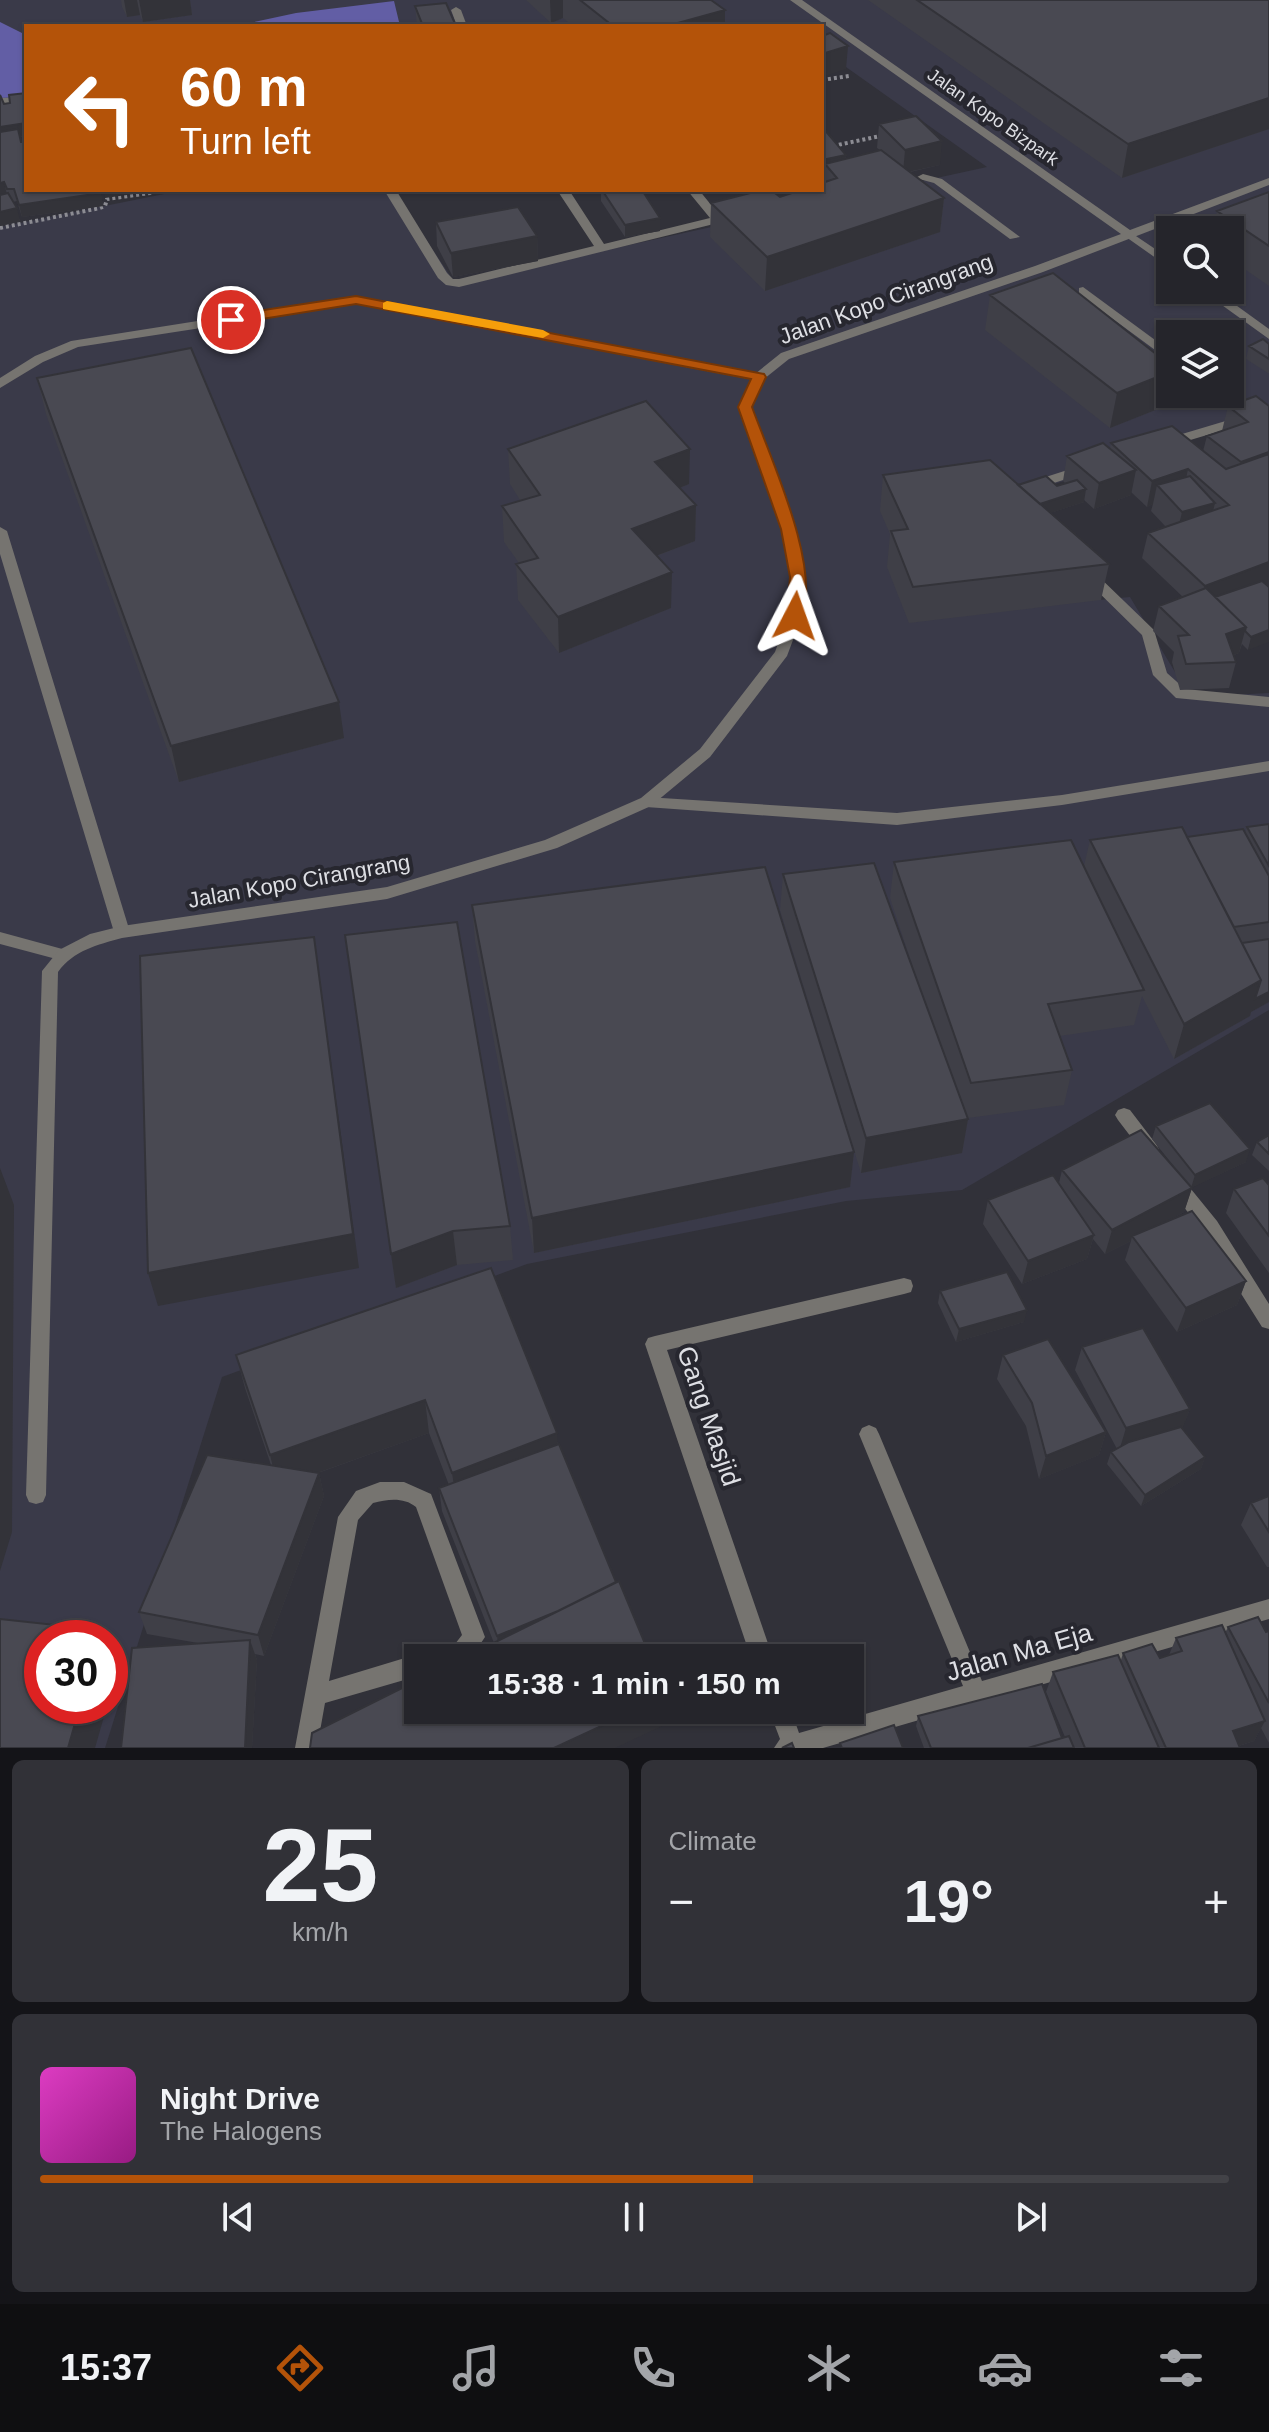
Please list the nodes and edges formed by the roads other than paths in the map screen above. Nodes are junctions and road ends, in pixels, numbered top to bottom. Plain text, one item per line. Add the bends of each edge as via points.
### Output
1 (795, 0) edge
2 (456, 10) dead end
3 (461, 24) edge
4 (24, 100) edge
5 (0, 101) edge
6 (908, 179) edge
7 (1269, 181) edge
8 (391, 192) edge
9 (564, 192) edge
10 (695, 192) edge
11 (746, 213) edge
12 (718, 220) junction
13 (1130, 235) junction
14 (1014, 237) dead end
15 (602, 249) junction
16 (1156, 254) edge
17 (1083, 291) dead end
18 (1226, 304) edge
19 (1269, 335) edge
20 (1156, 346) edge
21 (759, 377) junction
22 (0, 384) edge
23 (1236, 408) edge
24 (1249, 418) junction
25 (1269, 432) edge
26 (1148, 449) edge
27 (1091, 467) edge
28 (1013, 492) edge
29 (0, 531) edge
30 (3, 552) edge
31 (1081, 568) edge
32 (1269, 702) edge
33 (1269, 766) edge
34 (646, 802) junction
35 (122, 932) junction
36 (0, 938) edge
37 (60, 954) junction
38 (1124, 1115) dead end
39 (904, 1286) dead end
40 (1269, 1321) edge
41 (869, 1434) dead end
42 (36, 1495) dead end
43 (1269, 1609) edge
44 (468, 1644) edge
45 (757, 1644) edge
46 (404, 1669) edge
47 (977, 1695) junction
48 (314, 1696) junction
49 (784, 1724) edge
50 (789, 1746) edge
51 (306, 1748) edge

1 - 13 street, Jalan Kopo Bizpark
2 - 3 street
4 - 5 street
6 - 14 street via 938,181
7 - 13 street, Jalan Kopo Cirangrang
8 - 15 street via 450,282 476,281
9 - 15 street
10 - 12 street
11 - 12 street
12 - 15 street
13 - 16 street, Jalan Kopo Bizpark
13 - 21 street, Jalan Kopo Cirangrang via 785,356
17 - 20 street
18 - 19 street
21 - 22 street via 356,300 75,344
21 - 34 street, Jalan Kopo Cirangrang via 745,407 788,529 798,577 795,616 782,653 705,753
23 - 24 street
24 - 25 street
24 - 26 street
27 - 28 street
29 - 30 street
30 - 35 street
31 - 32 street via 1149,633 1160,675 1181,694
33 - 34 street, Jalan Kopo Cirangrang via 1062,800 897,819
34 - 35 street, Jalan Kopo Cirangrang via 551,844 387,893
35 - 37 street, Jalan Kopo Cirangrang
36 - 37 street
37 - 42 street via 50,971
38 - 40 street via 1210,1227
39 - 45 street, Gang Masjid via 655,1344
41 - 47 street
43 - 47 street, Jalan Ma Eja
44 - 48 street via 474,1637 424,1501 409,1491 369,1494 348,1517
46 - 48 street
47 - 50 street, Jalan Ma Eja
48 - 51 street
49 - 50 street

